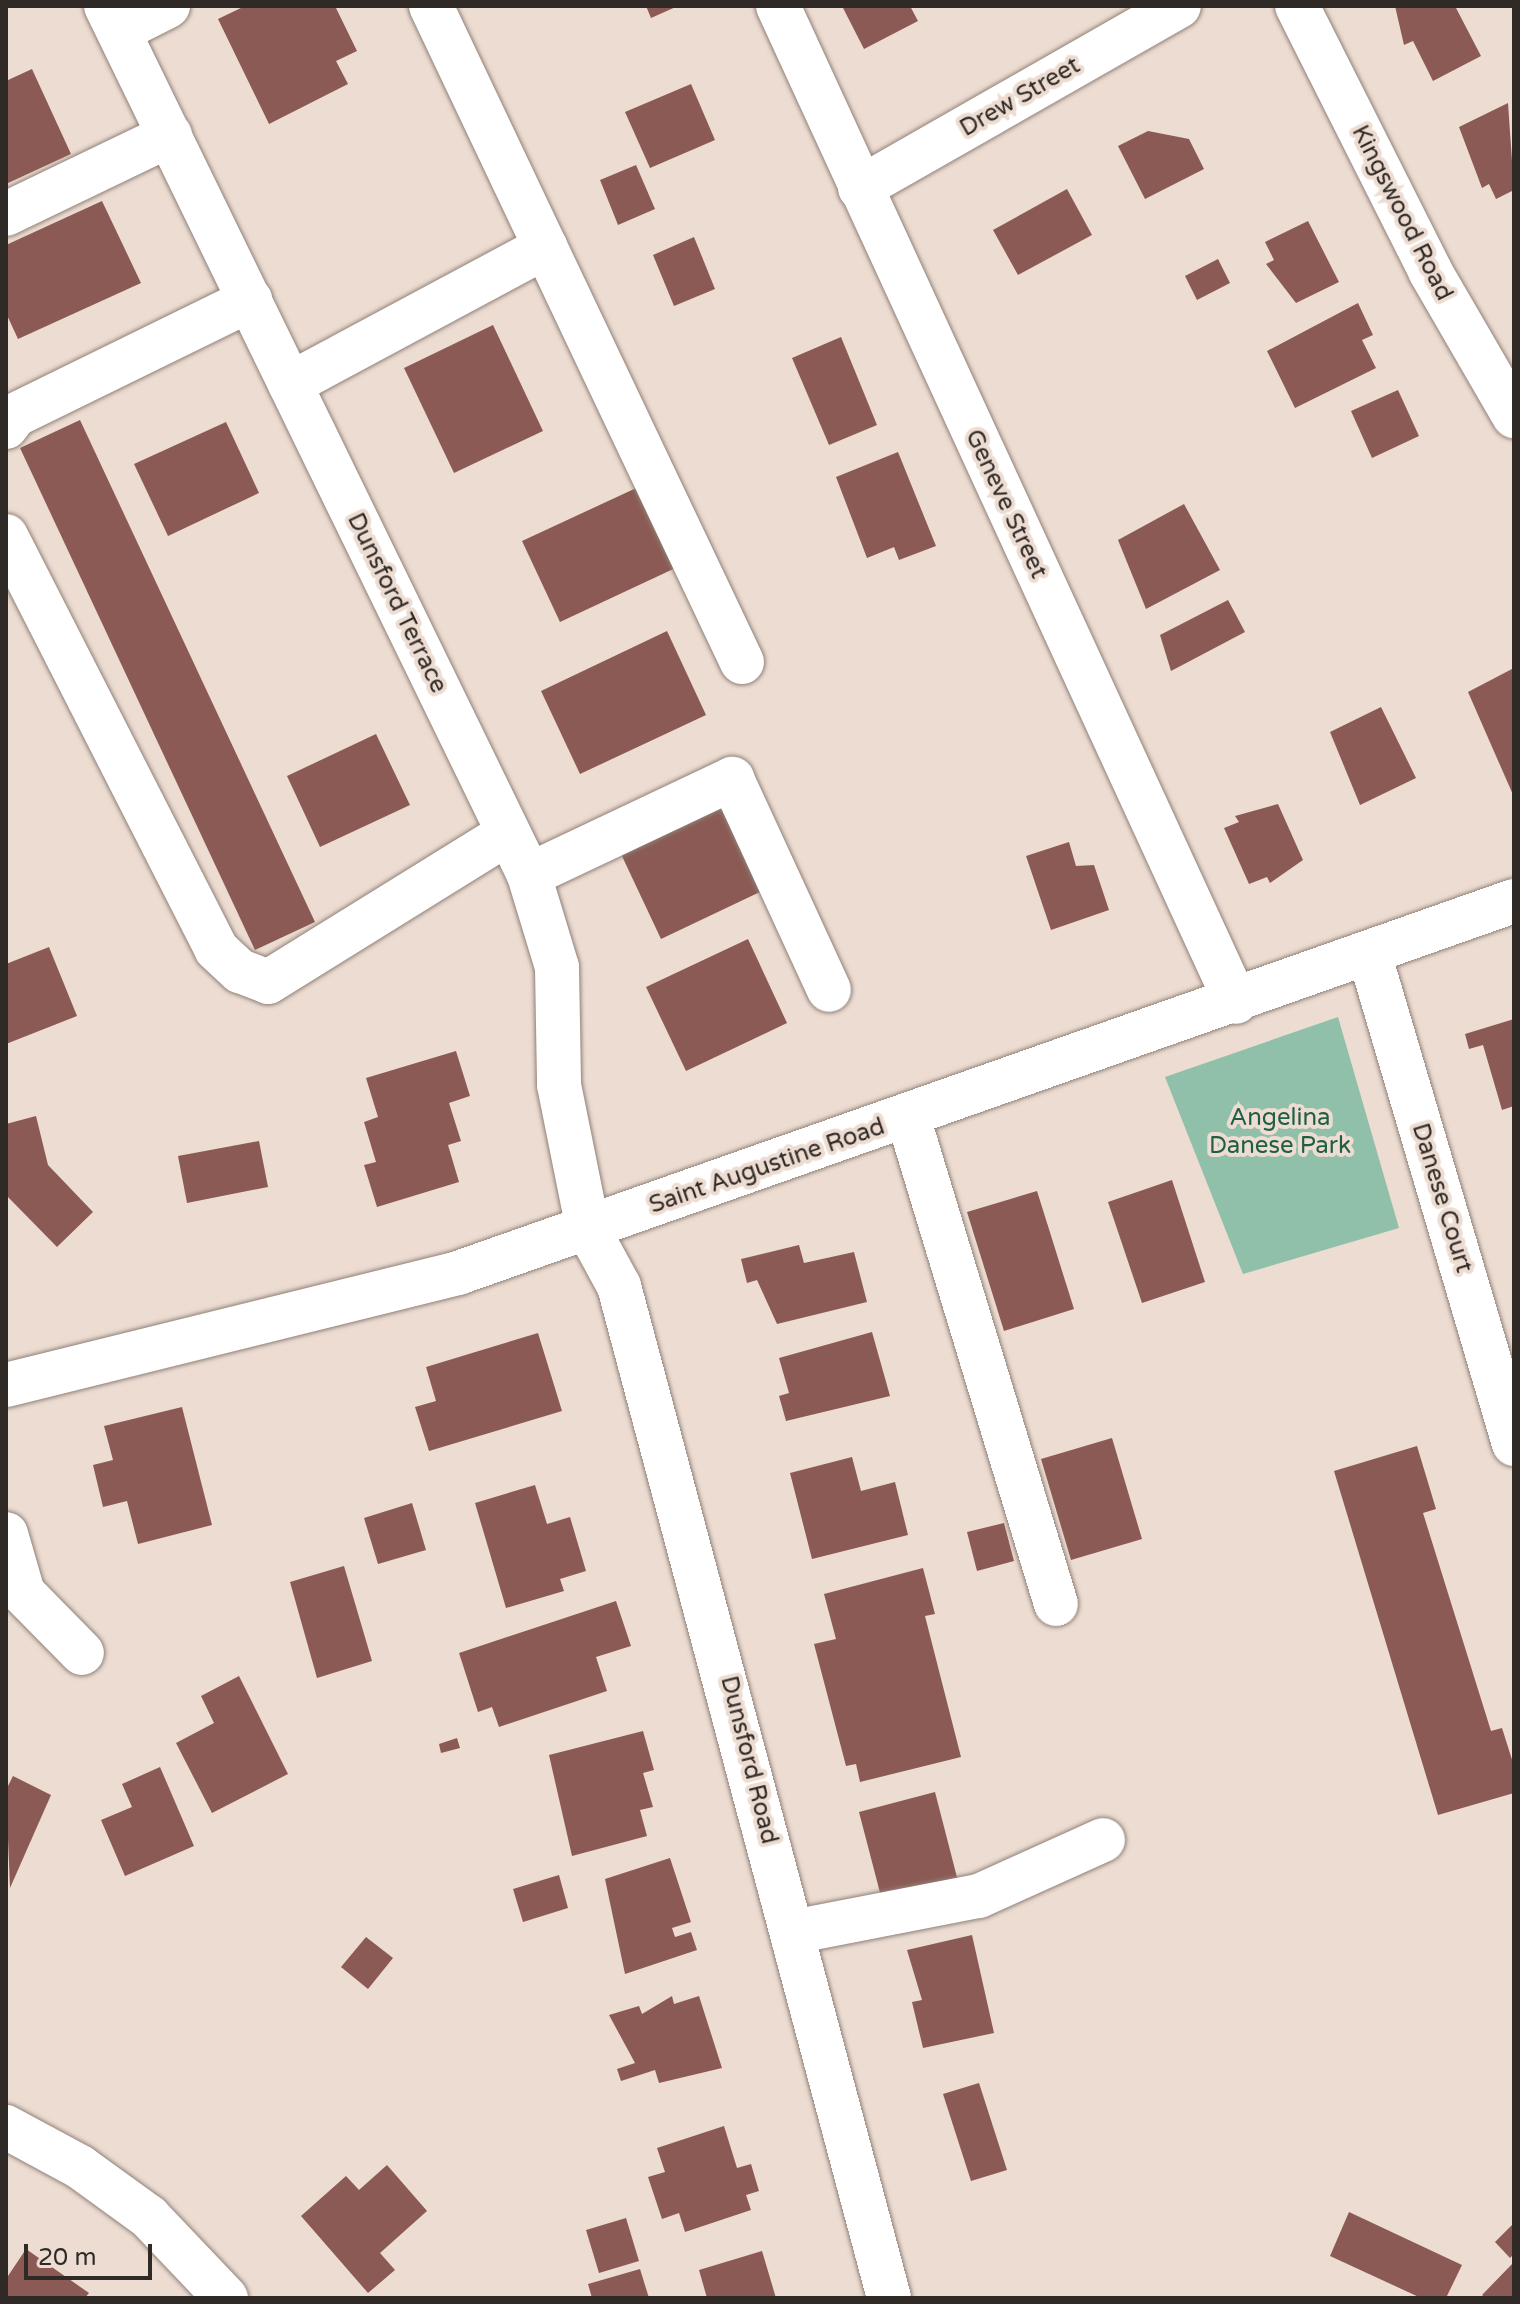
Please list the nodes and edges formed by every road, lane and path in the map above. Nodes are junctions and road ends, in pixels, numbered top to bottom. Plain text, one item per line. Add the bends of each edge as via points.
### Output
1 (168, 6) edge
2 (431, 6) edge
3 (778, 6) edge
4 (1179, 6) edge
5 (1297, 6) edge
6 (112, 19) edge
7 (170, 135) junction
8 (860, 188) junction
9 (6, 214) edge
10 (546, 247) junction
11 (250, 300) junction
12 (290, 384) junction
13 (1514, 416) edge
14 (6, 427) edge
15 (6, 536) edge
16 (742, 662) dead end
17 (508, 833) junction
18 (529, 875) junction
19 (1514, 901) edge
20 (1369, 953) junction
21 (829, 990) dead end
22 (1236, 1002) junction
23 (908, 1117) junction
24 (588, 1229) junction
25 (6, 1385) edge
26 (1514, 1444) edge
27 (6, 1534) edge
28 (1056, 1604) dead end
29 (82, 1653) dead end
30 (1103, 1840) dead end
31 (793, 1932) junction
32 (6, 2127) edge
33 (226, 2298) edge
34 (889, 2298) edge

1 - 6 street
2 - 10 street
3 - 8 street, Geneve Street
4 - 8 street, Drew Street
5 - 13 street, Kingswood Road via 1430,271
6 - 7 street, Dunsford Terrace
7 - 9 street
7 - 11 street, Dunsford Terrace
8 - 22 street, Geneve Street
10 - 12 street
10 - 16 street
11 - 12 street, Dunsford Terrace
11 - 14 street via 15,415
12 - 17 street, Dunsford Terrace
15 - 17 street via 216,949 240,971 268,982
17 - 18 street, Dunsford Terrace
18 - 21 street via 732,779
18 - 24 street, Dunsford Terrace via 557,967 559,1085
19 - 20 street, Saint Augustine Road
20 - 22 street, Saint Augustine Road
20 - 26 street, Danese Court
22 - 23 street, Saint Augustine Road
23 - 24 street, Saint Augustine Road
23 - 28 street
24 - 25 street, Saint Augustine Road via 244,1330
24 - 31 street, Dunsford Road via 619,1286
27 - 29 street via 23,1593
30 - 31 street via 979,1896
31 - 34 street, Dunsford Road
32 - 33 street via 80,2167 149,2217

